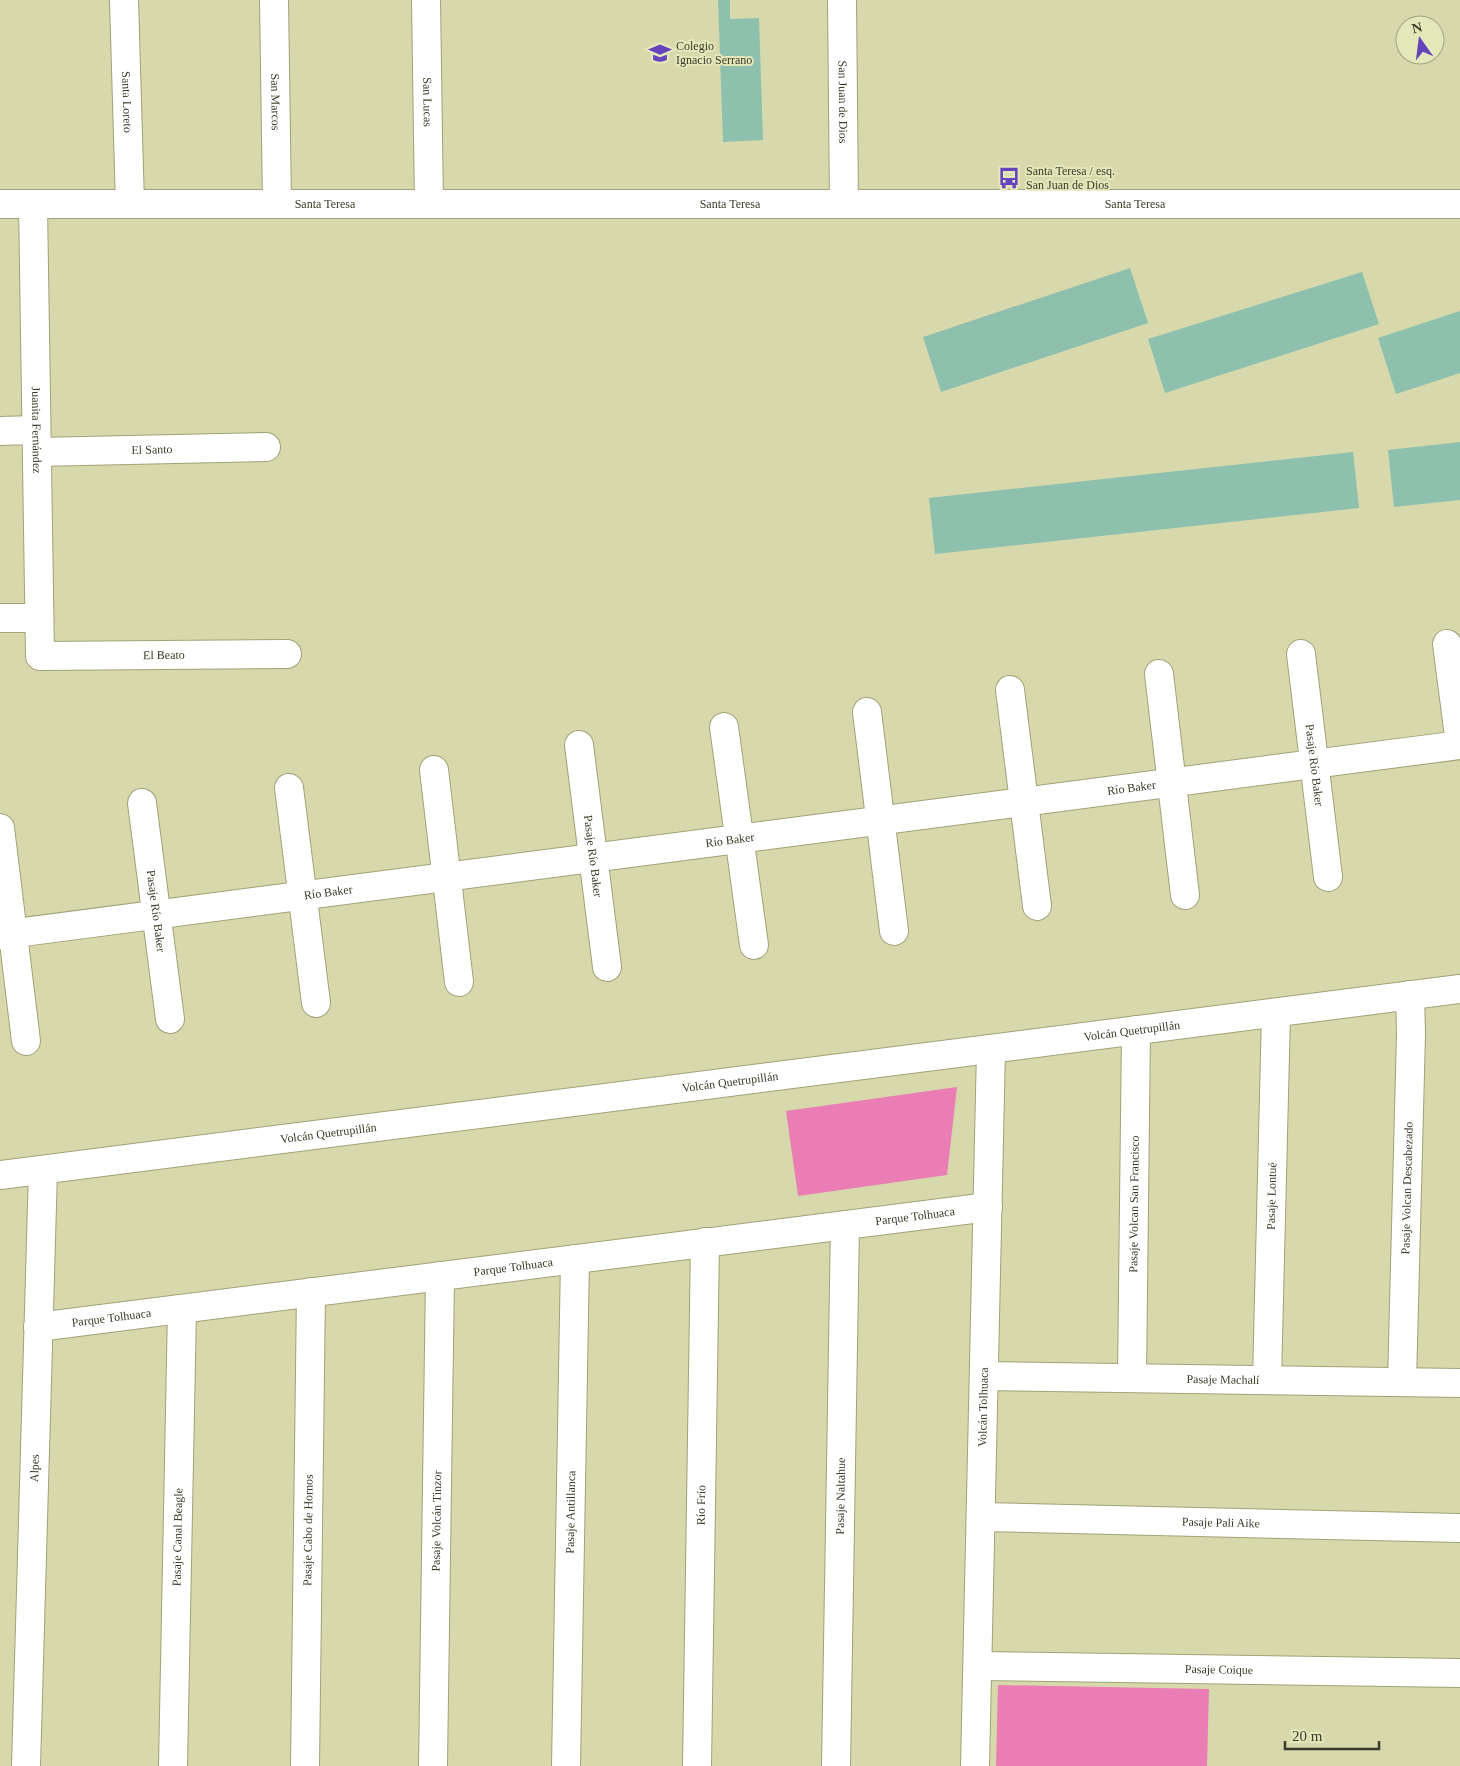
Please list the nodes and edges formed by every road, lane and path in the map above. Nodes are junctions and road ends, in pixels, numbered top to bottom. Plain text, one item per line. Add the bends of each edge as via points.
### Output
1 (124, 0) edge
2 (274, 0) edge
3 (426, 0) edge
4 (842, 0) edge
5 (0, 204) edge
6 (33, 204) junction
7 (130, 204) junction
8 (278, 204) junction
9 (429, 204) junction
10 (844, 204) junction
11 (1460, 204) edge
12 (0, 431) edge
13 (37, 441) junction
14 (266, 447) dead end
15 (0, 618) edge
16 (39, 618) junction
17 (1447, 644) dead end
18 (287, 654) dead end
19 (1301, 654) dead end
20 (40, 656) joint
21 (1159, 674) dead end
22 (1010, 690) dead end
23 (867, 712) dead end
24 (724, 727) dead end
25 (1460, 744) edge
26 (579, 746) dead end
27 (1314, 764) junction
28 (434, 770) dead end
29 (1171, 783) junction
30 (289, 788) dead end
31 (1024, 802) junction
32 (142, 803) dead end
33 (881, 821) junction
34 (0, 828) edge
35 (739, 839) junction
36 (593, 858) junction
37 (447, 877) junction
38 (1328, 877) dead end
39 (1184, 895) dead end
40 (302, 896) junction
41 (1037, 906) dead end
42 (157, 915) junction
43 (894, 931) dead end
44 (6, 935) edge
45 (754, 945) dead end
46 (606, 967) dead end
47 (459, 982) dead end
48 (1460, 989) edge
49 (1410, 995) junction
50 (316, 1003) dead end
51 (1276, 1013) junction
52 (170, 1020) dead end
53 (1136, 1030) junction
54 (26, 1041) dead end
55 (991, 1049) junction
56 (43, 1170) junction
57 (0, 1175) edge
58 (988, 1207) junction
59 (845, 1225) junction
60 (705, 1242) junction
61 (575, 1259) junction
62 (440, 1276) junction
63 (311, 1292) junction
64 (182, 1309) junction
65 (38, 1327) junction
66 (985, 1376) junction
67 (1132, 1378) junction
68 (1267, 1380) junction
69 (1402, 1382) junction
70 (1460, 1383) edge
71 (981, 1517) junction
72 (1460, 1528) edge
73 (978, 1666) junction
74 (1460, 1673) edge
75 (26, 1766) edge
76 (173, 1766) edge
77 (305, 1766) edge
78 (433, 1766) edge
79 (566, 1766) edge
80 (697, 1766) edge
81 (836, 1766) edge
82 (976, 1766) edge

1 - 7 street, Santa Loreto
2 - 8 street, San Marcos
3 - 9 street, San Lucas
4 - 10 street, San Juan de Dios
5 - 6 street, Santa Teresa
6 - 7 street, Santa Teresa
6 - 13 street, Juanita Fernández
7 - 8 street, Santa Teresa
8 - 9 street, Santa Teresa
9 - 10 street, Santa Teresa
10 - 11 street, Santa Teresa
12 - 13 street, El Santo
13 - 14 street, El Santo
13 - 16 street, Juanita Fernández
15 - 16 street
16 - 20 street, Juanita Fernández
17 - 25 street
18 - 20 street, El Beato
19 - 27 street, Pasaje Río Baker
21 - 29 street
22 - 31 street
23 - 33 street
24 - 35 street
25 - 27 street, Río Baker
26 - 36 street, Pasaje Río Baker
27 - 29 street, Río Baker
27 - 38 street, Pasaje Río Baker
28 - 37 street
29 - 31 street, Río Baker
29 - 39 street
30 - 40 street
31 - 33 street, Río Baker
31 - 41 street
32 - 42 street, Pasaje Río Baker
33 - 35 street, Río Baker
33 - 43 street
34 - 44 street
35 - 36 street, Río Baker
35 - 45 street
36 - 37 street, Río Baker
36 - 46 street, Pasaje Río Baker
37 - 40 street, Río Baker
37 - 47 street
40 - 42 street, Río Baker
40 - 50 street
42 - 44 street, Río Baker
42 - 52 street, Pasaje Río Baker
44 - 54 street
48 - 49 street, Volcán Quetrupillán
49 - 51 street, Volcán Quetrupillán
49 - 69 street, Pasaje Volcan Descabezado
51 - 53 street, Volcán Quetrupillán
51 - 68 street, Pasaje Lontué
53 - 55 street, Volcán Quetrupillán
53 - 67 street, Pasaje Volcan San Francisco
55 - 56 street, Volcán Quetrupillán
55 - 58 street, Volcán Tolhuaca
56 - 57 street, Volcán Quetrupillán
56 - 65 street, Alpes
58 - 59 street, Parque Tolhuaca
58 - 66 street, Volcán Tolhuaca
59 - 60 street, Parque Tolhuaca
59 - 81 street, Pasaje Naltahue
60 - 61 street, Parque Tolhuaca
60 - 80 street, Río Frío
61 - 62 street, Parque Tolhuaca
61 - 79 street, Pasaje Antillanca
62 - 63 street, Parque Tolhuaca
62 - 78 street, Pasaje Volcán Tinzor
63 - 64 street, Parque Tolhuaca
63 - 77 street, Pasaje Cabo de Hornos
64 - 65 street, Parque Tolhuaca
64 - 76 street, Pasaje Canal Beagle
65 - 75 street, Alpes
66 - 67 street, Pasaje Machalí
66 - 71 street, Volcán Tolhuaca
67 - 68 street, Pasaje Machalí
68 - 69 street, Pasaje Machalí
69 - 70 street, Pasaje Machalí
71 - 72 street, Pasaje Pali Aike
71 - 73 street, Volcán Tolhuaca
73 - 74 street, Pasaje Coique
73 - 82 street, Volcán Tolhuaca

